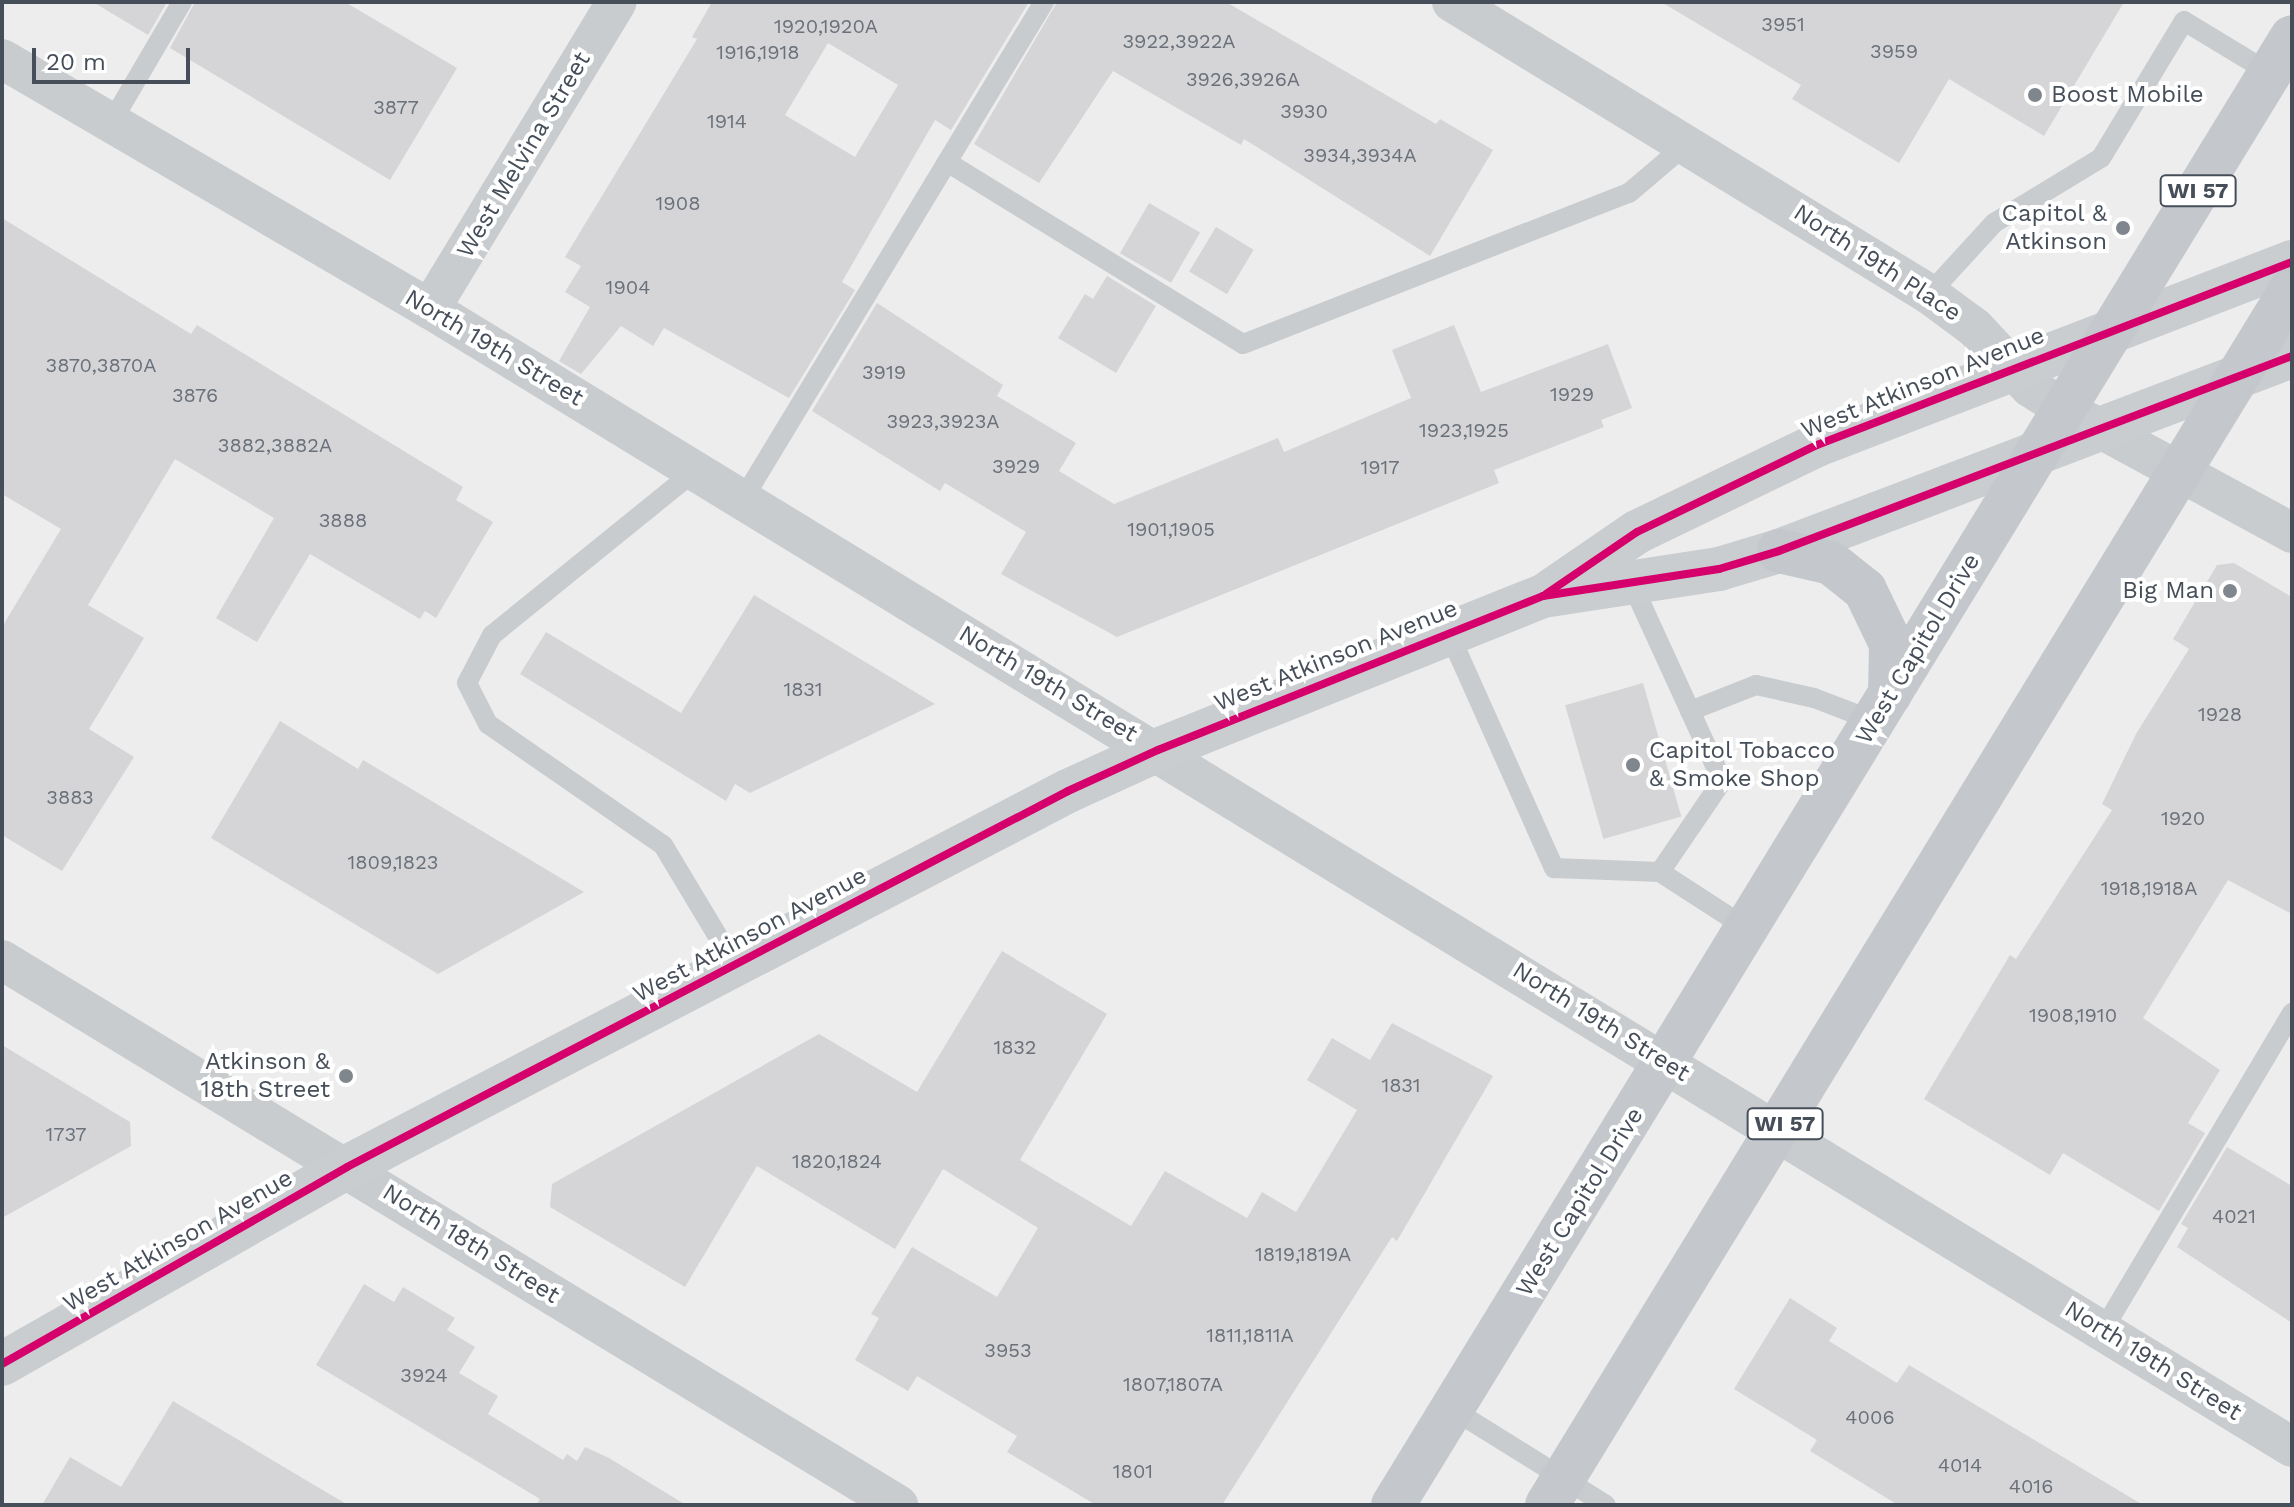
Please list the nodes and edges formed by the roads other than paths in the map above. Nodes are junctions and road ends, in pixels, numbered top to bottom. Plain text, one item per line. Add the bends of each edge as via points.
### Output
1 (182, 2) edge
2 (617, 2) edge
3 (1044, 2) edge
4 (1452, 2) edge
5 (2281, 55) edge
6 (2, 59) edge
7 (111, 123) junction
8 (1688, 143) junction
9 (947, 162) junction
10 (2292, 262) edge
11 (2292, 288) edge
12 (1929, 294) junction
13 (430, 309) junction
14 (2113, 330) junction
15 (2292, 356) edge
16 (2012, 369) junction
17 (2242, 372) junction
18 (2080, 418) junction
19 (2040, 449) junction
20 (696, 470) junction
21 (2183, 472) junction
22 (743, 499) junction
23 (2292, 533) edge
24 (1779, 551) junction
25 (1632, 584) junction
26 (1543, 596) junction
27 (1448, 631) junction
28 (1882, 708) junction
29 (1690, 711) junction
30 (1158, 750) junction
31 (1660, 872) junction
32 (1748, 929) junction
33 (2, 960) edge
34 (735, 965) junction
35 (2292, 1013) edge
36 (1666, 1062) junction
37 (1779, 1133) junction
38 (347, 1167) junction
39 (2103, 1330) junction
40 (2, 1364) edge
41 (1452, 1409) junction
42 (2292, 1447) edge
43 (1555, 1492) edge
44 (898, 1505) edge
45 (1393, 1505) edge
46 (1606, 1505) edge

1 - 7 lane
2 - 13 street, West Melvina Street
3 - 9 lane
4 - 8 street, North 19th Place
5 - 12 lane via 2184,21 2101,158 1994,223
5 - 14 main road, West Capitol Drive / WI 57
6 - 7 street, North 19th Street
7 - 13 street, North 19th Street
8 - 9 lane via 1629,193 1243,344
8 - 12 street, North 19th Place
9 - 22 lane
10 - 14 street, West Atkinson Avenue
11 - 17 main road, WI 57
12 - 16 street, North 19th Place via 1962,316
13 - 20 street, North 19th Street
14 - 16 street, West Atkinson Avenue
14 - 18 main road, West Capitol Drive / WI 57
15 - 17 street
16 - 18 street, North 19th Place
16 - 26 street, West Atkinson Avenue via 1817,445 1688,506
17 - 18 street
17 - 21 main road, WI 57
18 - 19 main road, West Capitol Drive / WI 57
18 - 21 street, North 19th Place
19 - 24 street, West Atkinson Avenue
19 - 28 main road, West Capitol Drive / WI 57
20 - 22 street, North 19th Street
20 - 34 lane via 492,635 467,683 488,724 663,845
21 - 23 street, North 19th Place
21 - 37 main road, WI 57
22 - 30 street, North 19th Street
24 - 25 street, West Atkinson Avenue
24 - 28 main road via 1831,563 1865,590 1891,644
25 - 26 street, West Atkinson Avenue
25 - 29 lane
26 - 27 street, West Atkinson Avenue
27 - 30 street, West Atkinson Avenue
27 - 31 lane via 1554,868
28 - 29 lane via 1756,685
28 - 32 main road, West Capitol Drive / WI 57
29 - 31 lane via 1722,781
30 - 34 street, West Atkinson Avenue
30 - 36 street, North 19th Street
31 - 32 lane
32 - 36 main road, West Capitol Drive / WI 57
33 - 38 street, North 18th Street
34 - 38 street, West Atkinson Avenue
35 - 39 lane
36 - 37 street, North 19th Street
36 - 41 main road, West Capitol Drive / WI 57
37 - 39 street, North 19th Street
37 - 43 main road, WI 57
38 - 40 street, West Atkinson Avenue
38 - 44 street, North 18th Street
39 - 42 street, North 19th Street
41 - 43 lane
41 - 45 main road, West Capitol Drive / WI 57
43 - 46 lane

